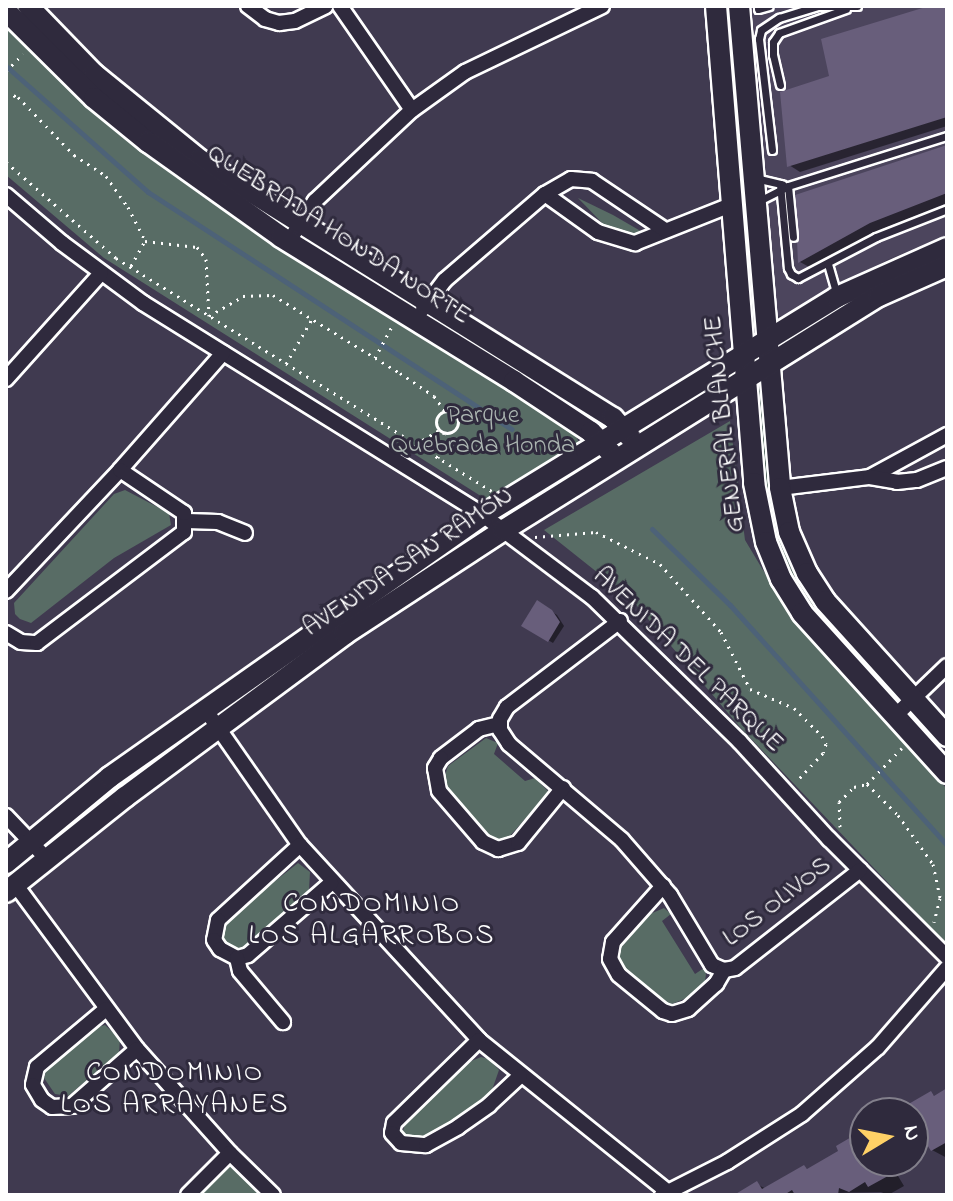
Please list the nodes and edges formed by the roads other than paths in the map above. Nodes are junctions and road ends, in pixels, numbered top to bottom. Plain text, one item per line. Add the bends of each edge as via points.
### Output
1 (248, 6) edge
2 (326, 6) edge
3 (340, 6) edge
4 (602, 6) edge
5 (716, 6) edge
6 (769, 6) edge
7 (855, 7) edge
8 (748, 8) edge
9 (17, 10) edge
10 (751, 40) junction
11 (776, 68) junction
12 (762, 71) junction
13 (780, 85) dead end
14 (412, 110) junction
15 (947, 136) edge
16 (772, 150) dead end
17 (753, 178) junction
18 (783, 187) junction
19 (545, 194) junction
20 (6, 195) edge
21 (755, 203) junction
22 (731, 205) junction
23 (947, 209) edge
24 (665, 230) junction
25 (294, 233) junction
26 (793, 237) dead end
27 (947, 248) edge
28 (828, 264) junction
29 (947, 266) edge
30 (101, 273) junction
31 (837, 297) junction
32 (422, 310) junction
33 (767, 341) junction
34 (223, 353) junction
35 (743, 356) junction
36 (769, 367) junction
37 (6, 379) edge
38 (745, 382) junction
39 (625, 428) junction
40 (947, 435) edge
41 (603, 443) junction
42 (638, 448) junction
43 (617, 460) junction
44 (947, 468) edge
45 (120, 470) junction
46 (870, 477) junction
47 (780, 488) junction
48 (483, 515) junction
49 (187, 521) junction
50 (245, 533) dead end
51 (510, 534) junction
52 (6, 591) edge
53 (620, 621) junction
54 (6, 633) edge
55 (947, 666) edge
56 (913, 699) junction
57 (205, 709) junction
58 (895, 716) junction
59 (499, 724) junction
60 (217, 727) junction
61 (947, 736) edge
62 (947, 773) edge
63 (563, 788) junction
64 (6, 816) edge
65 (31, 841) junction
66 (300, 845) junction
67 (47, 859) junction
68 (6, 863) edge
69 (860, 870) junction
70 (331, 883) junction
71 (663, 886) junction
72 (11, 888) edge
73 (947, 957) edge
74 (237, 958) junction
75 (947, 968) edge
76 (724, 970) junction
77 (106, 1009) junction
78 (283, 1022) dead end
79 (479, 1040) junction
80 (137, 1049) junction
81 (520, 1076) junction
82 (230, 1153) junction
83 (664, 1194) edge
84 (188, 1195) edge
85 (273, 1195) edge

1 - 2 street via 279,23
3 - 14 street
4 - 14 street via 465,72
5 - 22 street, GENERAL BLANCHE
6 - 8 lane
7 - 10 lane via 818,6 779,18
7 - 11 lane via 784,29 773,42
8 - 10 street, GENERAL BLANCHE
9 - 25 street, QUEBRADA HONDA NORTE
10 - 12 lane
10 - 17 street, GENERAL BLANCHE
11 - 12 lane
11 - 13 lane
12 - 16 lane
14 - 25 street via 315,201
15 - 18 lane
17 - 18 lane
17 - 21 street, GENERAL BLANCHE
18 - 21 lane
18 - 26 lane
18 - 28 lane via 791,274 803,277
19 - 24 street via 618,240 635,243
19 - 24 street via 571,179 592,181
19 - 32 street via 445,280
20 - 30 street, AVENIDA DEL PARQUE
21 - 33 street, GENERAL BLANCHE
22 - 24 street
22 - 35 street, GENERAL BLANCHE
23 - 28 lane via 876,237
25 - 32 street, QUEBRADA HONDA NORTE
27 - 31 street, AVENIDA SAN RAMÓN
28 - 31 lane
29 - 36 street, AVENIDA SAN RAMÓN via 879,296
30 - 34 street, AVENIDA DEL PARQUE
30 - 37 street
31 - 33 street, AVENIDA SAN RAMÓN
32 - 39 street, QUEBRADA HONDA NORTE
32 - 41 street, QUEBRADA HONDA NORTE
33 - 35 street, AVENIDA SAN RAMÓN
33 - 36 street, GENERAL BLANCHE
34 - 45 street
34 - 48 street, AVENIDA DEL PARQUE
35 - 38 street, GENERAL BLANCHE
35 - 39 street, AVENIDA SAN RAMÓN
36 - 38 street, AVENIDA SAN RAMÓN
36 - 47 street, GENERAL BLANCHE
38 - 42 street, AVENIDA SAN RAMÓN
38 - 58 street, GENERAL BLANCHE via 756,503 773,561 802,613
39 - 41 street, AVENIDA SAN RAMÓN
39 - 42 street, QUEBRADA HONDA NORTE
40 - 46 street
41 - 43 street, QUEBRADA HONDA NORTE
41 - 48 street, AVENIDA SAN RAMÓN
42 - 43 street, AVENIDA SAN RAMÓN
43 - 51 street, AVENIDA SAN RAMÓN
44 - 46 street via 917,480
45 - 49 street via 184,513
45 - 52 street
46 - 47 street
47 - 56 street, GENERAL BLANCHE via 789,532 815,588
48 - 51 street, AVENIDA DEL PARQUE
48 - 57 street, AVENIDA SAN RAMÓN
49 - 50 street via 218,522
49 - 54 street via 181,536 37,643
51 - 53 street, AVENIDA DEL PARQUE
51 - 60 street, AVENIDA SAN RAMÓN via 345,634
53 - 59 street via 507,707
53 - 69 street, AVENIDA DEL PARQUE
55 - 56 street
56 - 58 street
56 - 61 street, GENERAL BLANCHE
57 - 60 street
57 - 65 street, AVENIDA SAN RAMÓN
58 - 62 street, GENERAL BLANCHE
59 - 63 street, LOS OLIVOS via 509,744
59 - 63 street via 479,729 435,768 439,791 483,842 498,849 518,843
60 - 66 street
60 - 67 street, AVENIDA SAN RAMÓN
63 - 71 street, LOS OLIVOS via 622,840
64 - 65 street
65 - 67 street
65 - 68 street, AVENIDA SAN RAMÓN
66 - 70 street
66 - 74 street via 218,920 214,940
67 - 72 street, AVENIDA SAN RAMÓN
69 - 73 street, AVENIDA DEL PARQUE
69 - 76 street, LOS OLIVOS via 735,968
70 - 74 street via 248,955
70 - 79 street
71 - 76 street, LOS OLIVOS via 708,960
71 - 76 street, LOS OLIVOS via 613,942 610,959 619,975 672,1014 688,1009
72 - 77 street
74 - 78 street via 240,971
75 - 83 street via 878,1047 802,1114
77 - 80 street
77 - 80 street via 37,1067 33,1085 42,1100 52,1107 72,1106
79 - 81 street
79 - 81 street via 394,1123 392,1133 401,1143 426,1145 458,1127
80 - 82 street
81 - 83 street
82 - 84 street
82 - 85 street

